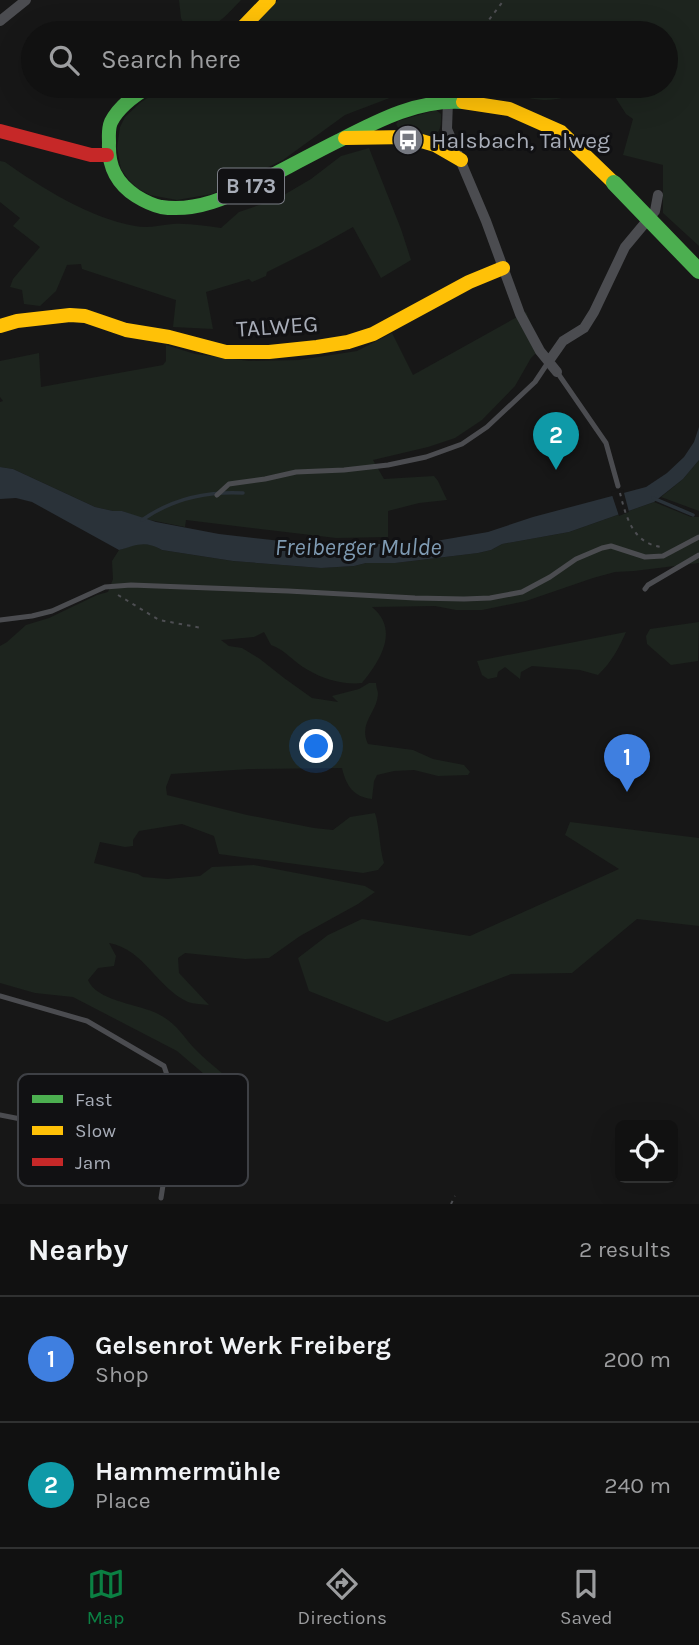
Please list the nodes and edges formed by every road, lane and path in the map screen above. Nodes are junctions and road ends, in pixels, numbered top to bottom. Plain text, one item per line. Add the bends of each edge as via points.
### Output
1 (26, 0) edge
2 (269, 0) edge
3 (504, 0) edge
4 (0, 21) edge
5 (249, 21) edge
6 (487, 21) edge
7 (133, 98) edge
8 (447, 101) junction
9 (0, 131) edge
10 (344, 138) junction
11 (442, 139) junction
12 (107, 155) junction
13 (461, 160) joint
14 (658, 195) dead end
15 (503, 268) junction
16 (699, 271) edge
17 (0, 326) edge
18 (549, 361) junction
19 (557, 372) joint
20 (618, 486) joint
21 (220, 493) dead end
22 (699, 537) edge
23 (681, 547) junction
24 (699, 555) edge
25 (105, 587) junction
26 (645, 589) dead end
27 (0, 620) edge
28 (202, 628) dead end
29 (0, 996) edge
30 (167, 1074) edge
31 (0, 1115) edge
32 (18, 1119) edge
33 (163, 1186) edge
34 (455, 1196) dead end
35 (161, 1198) dead end
36 (451, 1204) edge

1 - 4 street
2 - 5 main road
3 - 6 path
7 - 12 main road via 109,127
8 - 10 main road, B 173 / B 173 via 387,116
8 - 11 street
8 - 16 main road, B 173 / B 173, bridge via 509,109 561,132
9 - 12 main road via 91,155
10 - 11 main road
10 - 12 main road, B 173 / B 173 via 227,198 166,208 150,205 126,190 114,176
11 - 13 main road
13 - 15 street
14 - 18 street via 654,211 625,247 594,312
15 - 17 main road, TALWEG via 373,334 317,347 226,352 70,315
15 - 18 street via 520,314
18 - 19 street
18 - 21 lane via 535,382 462,444 388,465 236,482
19 - 20 lane via 606,443
20 - 23 path via 631,529 657,547
22 - 23 lane
23 - 25 lane via 663,556 602,548 522,592 464,600
24 - 26 lane
25 - 27 lane via 52,611
25 - 28 path via 159,620
29 - 30 lane via 87,1021 164,1066
31 - 32 lane
33 - 35 lane
34 - 36 path

